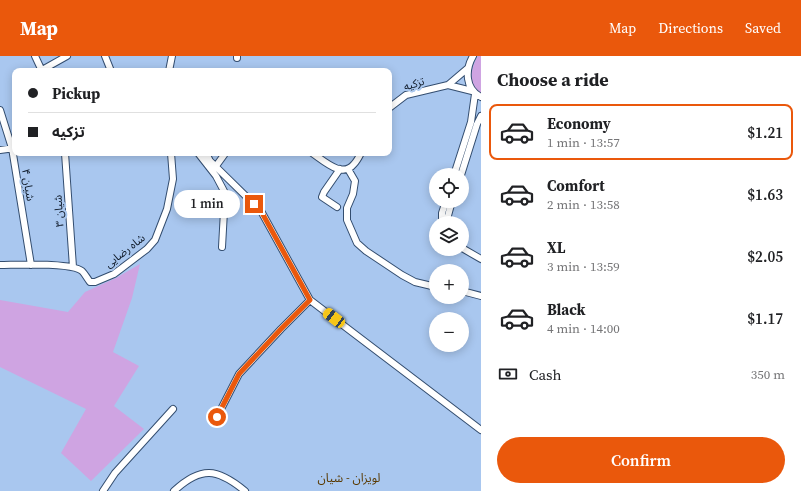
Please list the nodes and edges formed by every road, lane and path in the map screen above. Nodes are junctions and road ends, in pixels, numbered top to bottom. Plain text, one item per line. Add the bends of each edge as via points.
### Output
1 (35, 56) edge
2 (67, 56) edge
3 (106, 56) edge
4 (172, 56) edge
5 (472, 58) edge
6 (41, 68) edge
7 (46, 68) edge
8 (110, 68) edge
9 (170, 68) edge
10 (468, 68) junction
11 (448, 85) junction
12 (476, 94) edge
13 (392, 106) edge
14 (0, 110) edge
15 (481, 116) edge
16 (474, 123) junction
17 (12, 145) edge
18 (12, 148) edge
19 (0, 150) edge
20 (14, 156) edge
21 (64, 156) edge
22 (171, 156) edge
23 (200, 156) edge
24 (208, 156) edge
25 (224, 156) edge
26 (316, 156) edge
27 (359, 156) edge
28 (216, 166) junction
29 (457, 168) edge
30 (463, 168) edge
31 (340, 169) junction
32 (348, 169) junction
33 (337, 207) dead end
34 (222, 247) dead end
35 (469, 252) edge
36 (481, 259) edge
37 (0, 265) edge
38 (31, 265) junction
39 (73, 267) junction
40 (429, 285) edge
41 (469, 293) edge
42 (481, 296) edge
43 (310, 300) junction
44 (172, 409) dead end
45 (217, 417) dead end
46 (481, 430) edge
47 (103, 491) edge
48 (174, 491) edge
49 (245, 491) edge

1 - 6 street
2 - 7 street
3 - 8 street
4 - 9 street
5 - 10 street
10 - 11 street, تزکیه
10 - 12 street via 469,82
11 - 12 street, تزکیه
11 - 13 street, تزکیه via 406,95
12 - 16 street
14 - 17 street, شیان ۴
15 - 16 street
16 - 29 street
16 - 30 street
18 - 19 street
20 - 38 street, شیان ۴
21 - 39 street, شیان ۳
22 - 39 street, شاه رضایی via 173,179 168,209 155,240 114,274 95,282 90,282 82,271
23 - 34 street via 225,193
24 - 28 street
25 - 28 street
26 - 31 street via 334,168
27 - 32 street
28 - 43 street via 261,211
31 - 32 street
31 - 33 street via 322,197
32 - 40 street via 355,181 347,208 347,220 357,243 402,275
35 - 36 street
37 - 38 street
38 - 39 street
41 - 42 street
43 - 45 street via 239,374
43 - 46 street
44 - 47 street via 115,473
48 - 49 street via 200,473 212,472 227,477

